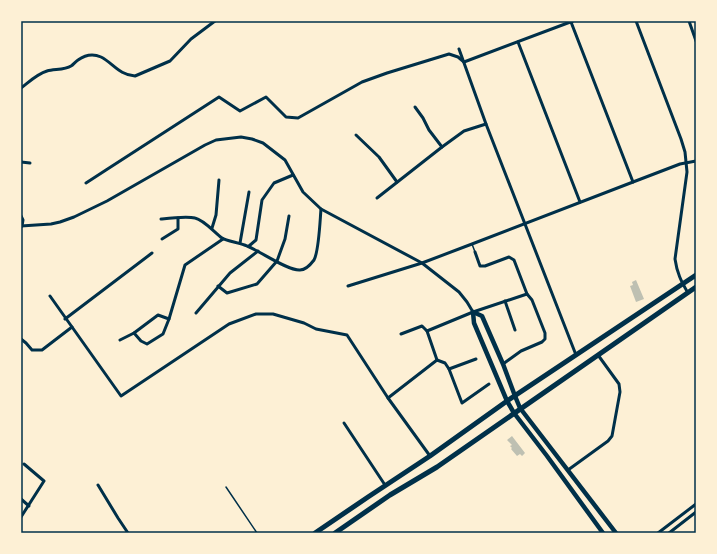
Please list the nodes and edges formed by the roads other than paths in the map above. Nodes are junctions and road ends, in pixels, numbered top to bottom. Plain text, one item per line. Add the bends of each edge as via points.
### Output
1 (215, 21) edge
2 (572, 21) edge
3 (636, 21) edge
4 (689, 21) edge
5 (696, 41) edge
6 (518, 42) junction
7 (459, 49) dead end
8 (464, 62) junction
9 (21, 88) edge
10 (415, 107) dead end
11 (486, 124) junction
12 (356, 135) dead end
13 (442, 147) junction
14 (696, 160) edge
15 (21, 162) edge
16 (30, 163) dead end
17 (686, 163) junction
18 (293, 175) junction
19 (219, 180) dead end
20 (397, 182) junction
21 (633, 182) junction
22 (86, 183) dead end
23 (248, 192) dead end
24 (377, 198) dead end
25 (580, 202) junction
26 (321, 209) junction
27 (21, 216) edge
28 (289, 216) dead end
29 (178, 218) junction
30 (161, 219) dead end
31 (525, 224) junction
32 (21, 226) edge
33 (212, 228) junction
34 (162, 239) dead end
35 (223, 239) junction
36 (240, 243) junction
37 (472, 244) junction
38 (249, 246) junction
39 (258, 251) junction
40 (475, 252) joint
41 (152, 253) dead end
42 (277, 261) junction
43 (422, 263) junction
44 (696, 275) edge
45 (683, 284) junction
46 (218, 286) junction
47 (348, 286) dead end
48 (696, 287) edge
49 (688, 293) junction
50 (527, 294) junction
51 (50, 296) dead end
52 (505, 301) junction
53 (474, 312) junction
54 (196, 313) dead end
55 (66, 318) junction
56 (169, 319) junction
57 (72, 327) junction
58 (515, 330) dead end
59 (427, 331) junction
60 (134, 333) junction
61 (401, 334) dead end
62 (21, 339) edge
63 (120, 340) dead end
64 (576, 355) junction
65 (598, 355) junction
66 (476, 359) dead end
67 (437, 360) junction
68 (503, 364) junction
69 (449, 369) junction
70 (489, 384) dead end
71 (514, 396) junction
72 (388, 398) junction
73 (507, 401) junction
74 (520, 408) junction
75 (514, 413) junction
76 (344, 423) dead end
77 (430, 456) junction
78 (24, 464) dead end
79 (568, 470) junction
80 (98, 485) dead end
81 (386, 485) junction
82 (226, 486) dead end
83 (21, 498) edge
84 (696, 504) edge
85 (29, 506) junction
86 (696, 512) edge
87 (21, 517) edge
88 (128, 533) edge
89 (257, 533) edge
90 (315, 533) edge
91 (335, 533) edge
92 (603, 533) edge
93 (616, 533) edge
94 (658, 533) edge
95 (669, 533) edge

1 - 9 street via 191,39 170,61 135,76 123,73 94,54 79,59 70,67 41,73
2 - 6 street
2 - 21 street
3 - 17 street via 682,139
4 - 5 street
6 - 8 street
6 - 25 street
7 - 8 street
8 - 11 street
8 - 22 street via 449,54 388,73 362,82 298,118 286,117 266,97 240,111 219,97
10 - 13 street
11 - 13 street via 464,131
11 - 31 street
12 - 20 street via 379,157
13 - 20 street
14 - 17 street
15 - 16 street
17 - 21 street
17 - 45 street via 687,172 675,259 678,276
18 - 26 street via 303,192
18 - 32 street via 285,160 263,143 240,137 216,140 74,217 51,224
18 - 38 street via 274,183 262,200 256,240
19 - 33 street via 216,215
20 - 24 street
21 - 25 street
23 - 36 street
25 - 31 street
26 - 42 street via 314,260 308,267 300,270
26 - 43 street
27 - 32 street
28 - 42 street via 286,239
29 - 30 street
29 - 33 street via 196,218
29 - 34 street via 178,229
31 - 37 street
31 - 64 street
33 - 35 street
35 - 36 street
35 - 56 street via 185,265
36 - 38 street
37 - 40 lane
37 - 43 street
38 - 39 street
39 - 42 street
39 - 46 street
40 - 50 street via 480,266 509,257 514,260
41 - 55 street
42 - 46 street via 257,284 227,293
43 - 47 street
43 - 53 street via 459,292
44 - 45 main road
45 - 49 street
45 - 64 main road
46 - 54 street
48 - 49 main road
49 - 65 main road
50 - 52 street
50 - 68 street via 532,300 545,339
51 - 55 street
52 - 53 street
52 - 58 street
53 - 59 street
53 - 68 main road via 482,316
53 - 73 main road via 474,323
55 - 57 street
56 - 60 street via 158,315
56 - 60 street via 164,334 147,344 141,342
57 - 62 street via 42,350 32,350
57 - 72 street via 122,396 229,324 256,314 273,314 316,329 347,335
59 - 61 street via 422,326
59 - 67 street
60 - 63 street
64 - 71 main road
65 - 74 main road
65 - 79 street via 619,384 620,392 612,436
66 - 69 street
67 - 69 street
67 - 72 street
68 - 71 main road
69 - 70 street via 462,403
71 - 73 main road
71 - 74 main road
72 - 77 street
73 - 75 main road
73 - 77 main road
74 - 75 main road
74 - 79 main road
75 - 91 main road
75 - 92 main road
76 - 81 street
77 - 81 main road
78 - 85 street via 44,481
79 - 93 main road
80 - 88 street
81 - 90 main road
82 - 89 lane
83 - 85 street
84 - 94 street
85 - 87 street
86 - 95 street

